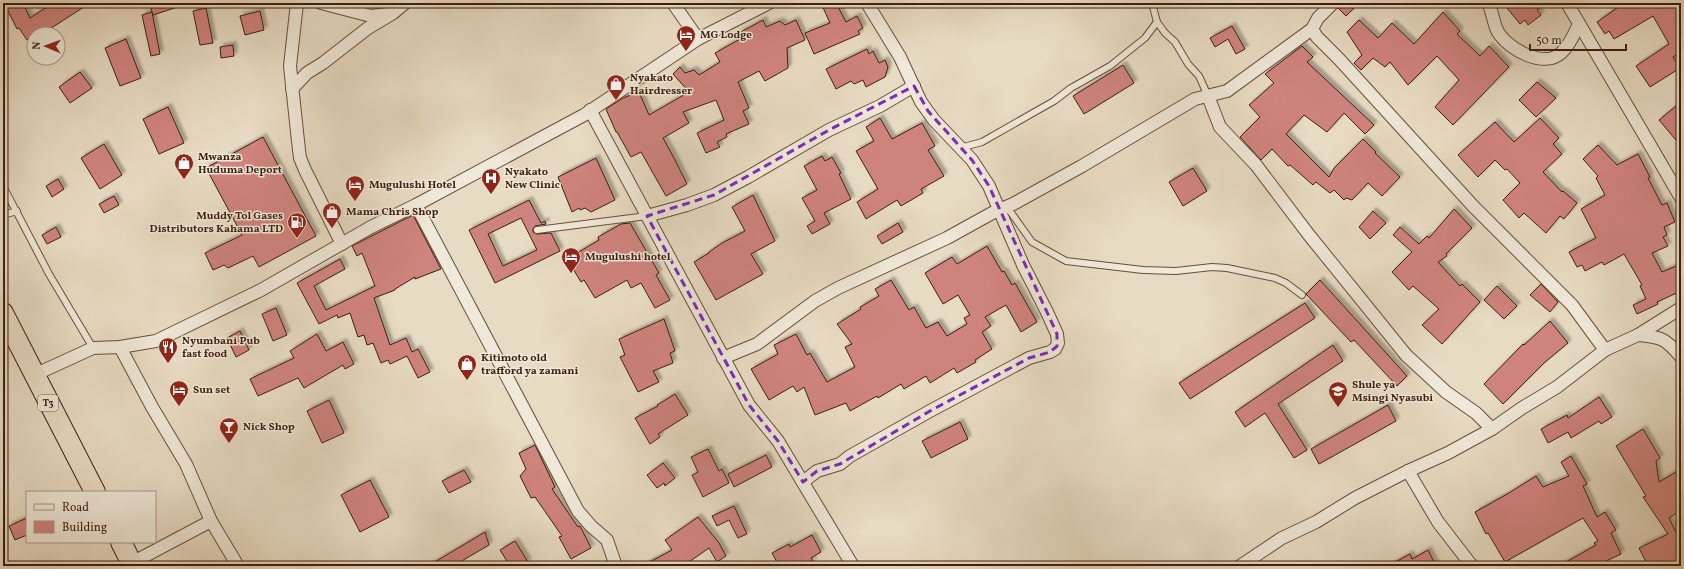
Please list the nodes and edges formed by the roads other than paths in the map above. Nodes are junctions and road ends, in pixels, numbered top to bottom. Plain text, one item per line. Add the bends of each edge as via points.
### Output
1 (297, 3) edge
2 (321, 3) edge
3 (405, 3) edge
4 (673, 3) edge
5 (769, 3) edge
6 (867, 3) edge
7 (1152, 3) edge
8 (1333, 3) edge
9 (1488, 3) edge
10 (1567, 3) edge
11 (394, 13) junction
12 (1157, 22) junction
13 (1579, 24) junction
14 (1312, 28) junction
15 (698, 39) junction
16 (914, 86) junction
17 (292, 89) junction
18 (1208, 96) junction
19 (590, 110) junction
20 (960, 148) junction
21 (3, 186) edge
22 (1681, 198) edge
23 (416, 205) junction
24 (1003, 208) junction
25 (17, 211) junction
26 (3, 215) edge
27 (647, 216) junction
28 (537, 230) dead end
29 (342, 244) junction
30 (1302, 295) dead end
31 (1681, 308) edge
32 (3, 313) edge
33 (1638, 335) junction
34 (120, 347) junction
35 (93, 348) junction
36 (1606, 350) junction
37 (1681, 357) edge
38 (722, 358) junction
39 (34, 375) junction
40 (1492, 429) junction
41 (1408, 471) junction
42 (803, 482) junction
43 (94, 491) edge
44 (211, 521) junction
45 (121, 543) edge
46 (130, 565) edge
47 (238, 566) edge
48 (616, 566) edge
49 (853, 566) edge
50 (1240, 566) edge
51 (1472, 566) edge

1 - 17 street via 290,66
2 - 11 street via 371,16
3 - 11 street
4 - 15 street
5 - 15 street
6 - 16 street
7 - 12 lane
8 - 14 street
9 - 13 street via 1499,33 1512,47 1532,57 1550,58 1561,54
10 - 13 street
11 - 17 street via 368,28 307,73
12 - 18 lane via 1199,76
12 - 20 lane via 1145,38 1110,66 982,142
13 - 22 street
14 - 18 street via 1227,91
14 - 36 street via 1316,37 1473,206 1572,305
15 - 19 street
16 - 20 street via 928,111
16 - 27 street via 880,106 829,130 714,196
17 - 29 street via 300,158
18 - 24 street via 1195,99 1082,166
18 - 40 street via 1220,127 1256,165 1406,355
19 - 23 street
19 - 27 street
20 - 24 street via 982,174
21 - 25 lane
23 - 29 street
23 - 48 street via 578,511 607,540
24 - 30 lane via 1032,242 1066,261 1143,270 1227,268 1275,278 1286,282
24 - 38 street via 947,238 838,288 757,344
24 - 42 street via 1023,265 1057,334 1058,343 1055,349 1029,358 930,410 840,464 817,471
25 - 26 lane
25 - 35 lane via 49,274
27 - 28 lane
27 - 38 street
29 - 34 street via 261,290 156,341
31 - 33 street
32 - 39 highway, T3
33 - 36 street
33 - 37 street via 1658,337 1671,345
34 - 35 street
34 - 44 street via 186,464
35 - 39 street
36 - 40 street via 1557,387
38 - 42 street via 749,405 778,441
39 - 43 highway, T3
40 - 41 street
41 - 50 street via 1282,538
41 - 51 street via 1438,522
42 - 49 street
44 - 46 street
44 - 47 street
45 - 46 highway

